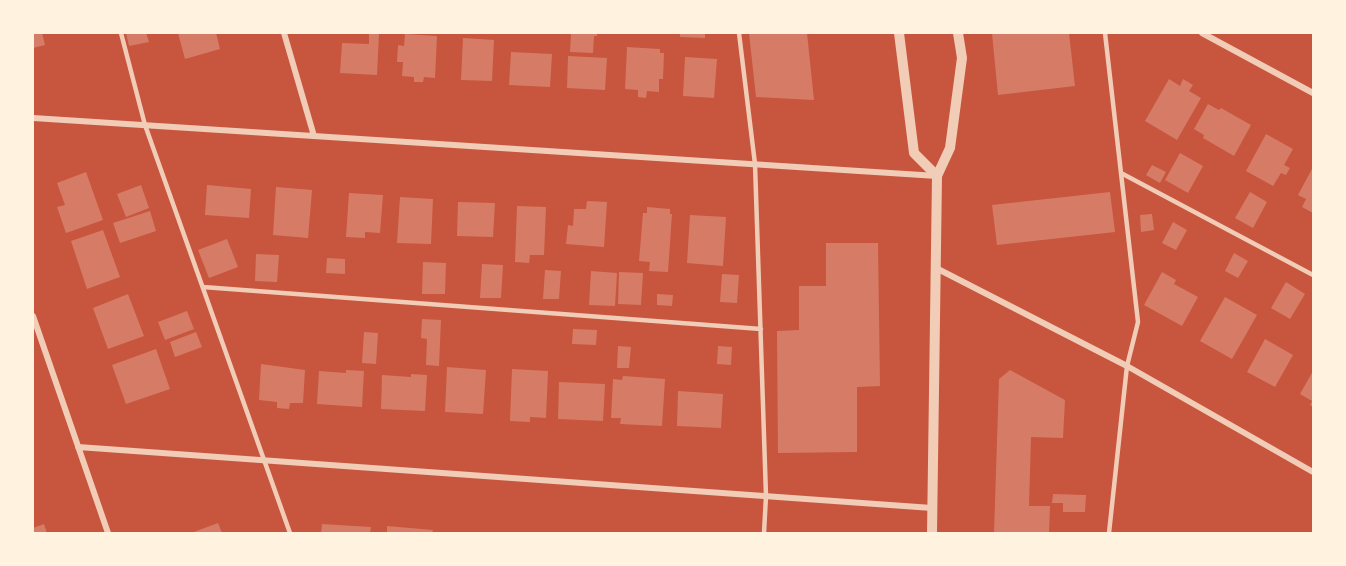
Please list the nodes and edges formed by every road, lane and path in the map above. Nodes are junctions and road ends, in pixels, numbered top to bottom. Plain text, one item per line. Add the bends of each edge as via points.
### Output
1 (121, 33) edge
2 (284, 33) edge
3 (739, 33) edge
4 (899, 33) edge
5 (957, 33) edge
6 (1105, 33) edge
7 (1202, 33) edge
8 (1313, 93) edge
9 (33, 118) edge
10 (145, 125) junction
11 (314, 136) junction
12 (755, 164) junction
13 (1121, 173) junction
14 (937, 176) junction
15 (936, 268) junction
16 (1313, 275) edge
17 (203, 287) junction
18 (33, 316) edge
19 (760, 329) junction
20 (1126, 366) junction
21 (78, 447) junction
22 (266, 461) junction
23 (1313, 472) edge
24 (766, 496) junction
25 (932, 508) junction
26 (108, 533) edge
27 (290, 533) edge
28 (764, 533) edge
29 (932, 533) edge
30 (1109, 533) edge

1 - 10 lane
2 - 11 street
3 - 12 lane
4 - 14 street via 914,153
5 - 14 street via 962,58 950,148
6 - 13 lane
7 - 8 street
9 - 10 street
10 - 11 street
10 - 17 lane
11 - 12 street
12 - 14 street
12 - 19 lane
13 - 16 lane
13 - 20 lane via 1138,322
14 - 15 street
15 - 20 street
15 - 25 street
17 - 19 lane
17 - 22 lane
18 - 21 street
19 - 24 lane
20 - 23 street
20 - 30 lane
21 - 22 street
21 - 26 street
22 - 24 street
22 - 27 lane
24 - 25 street
24 - 28 lane
25 - 29 street

